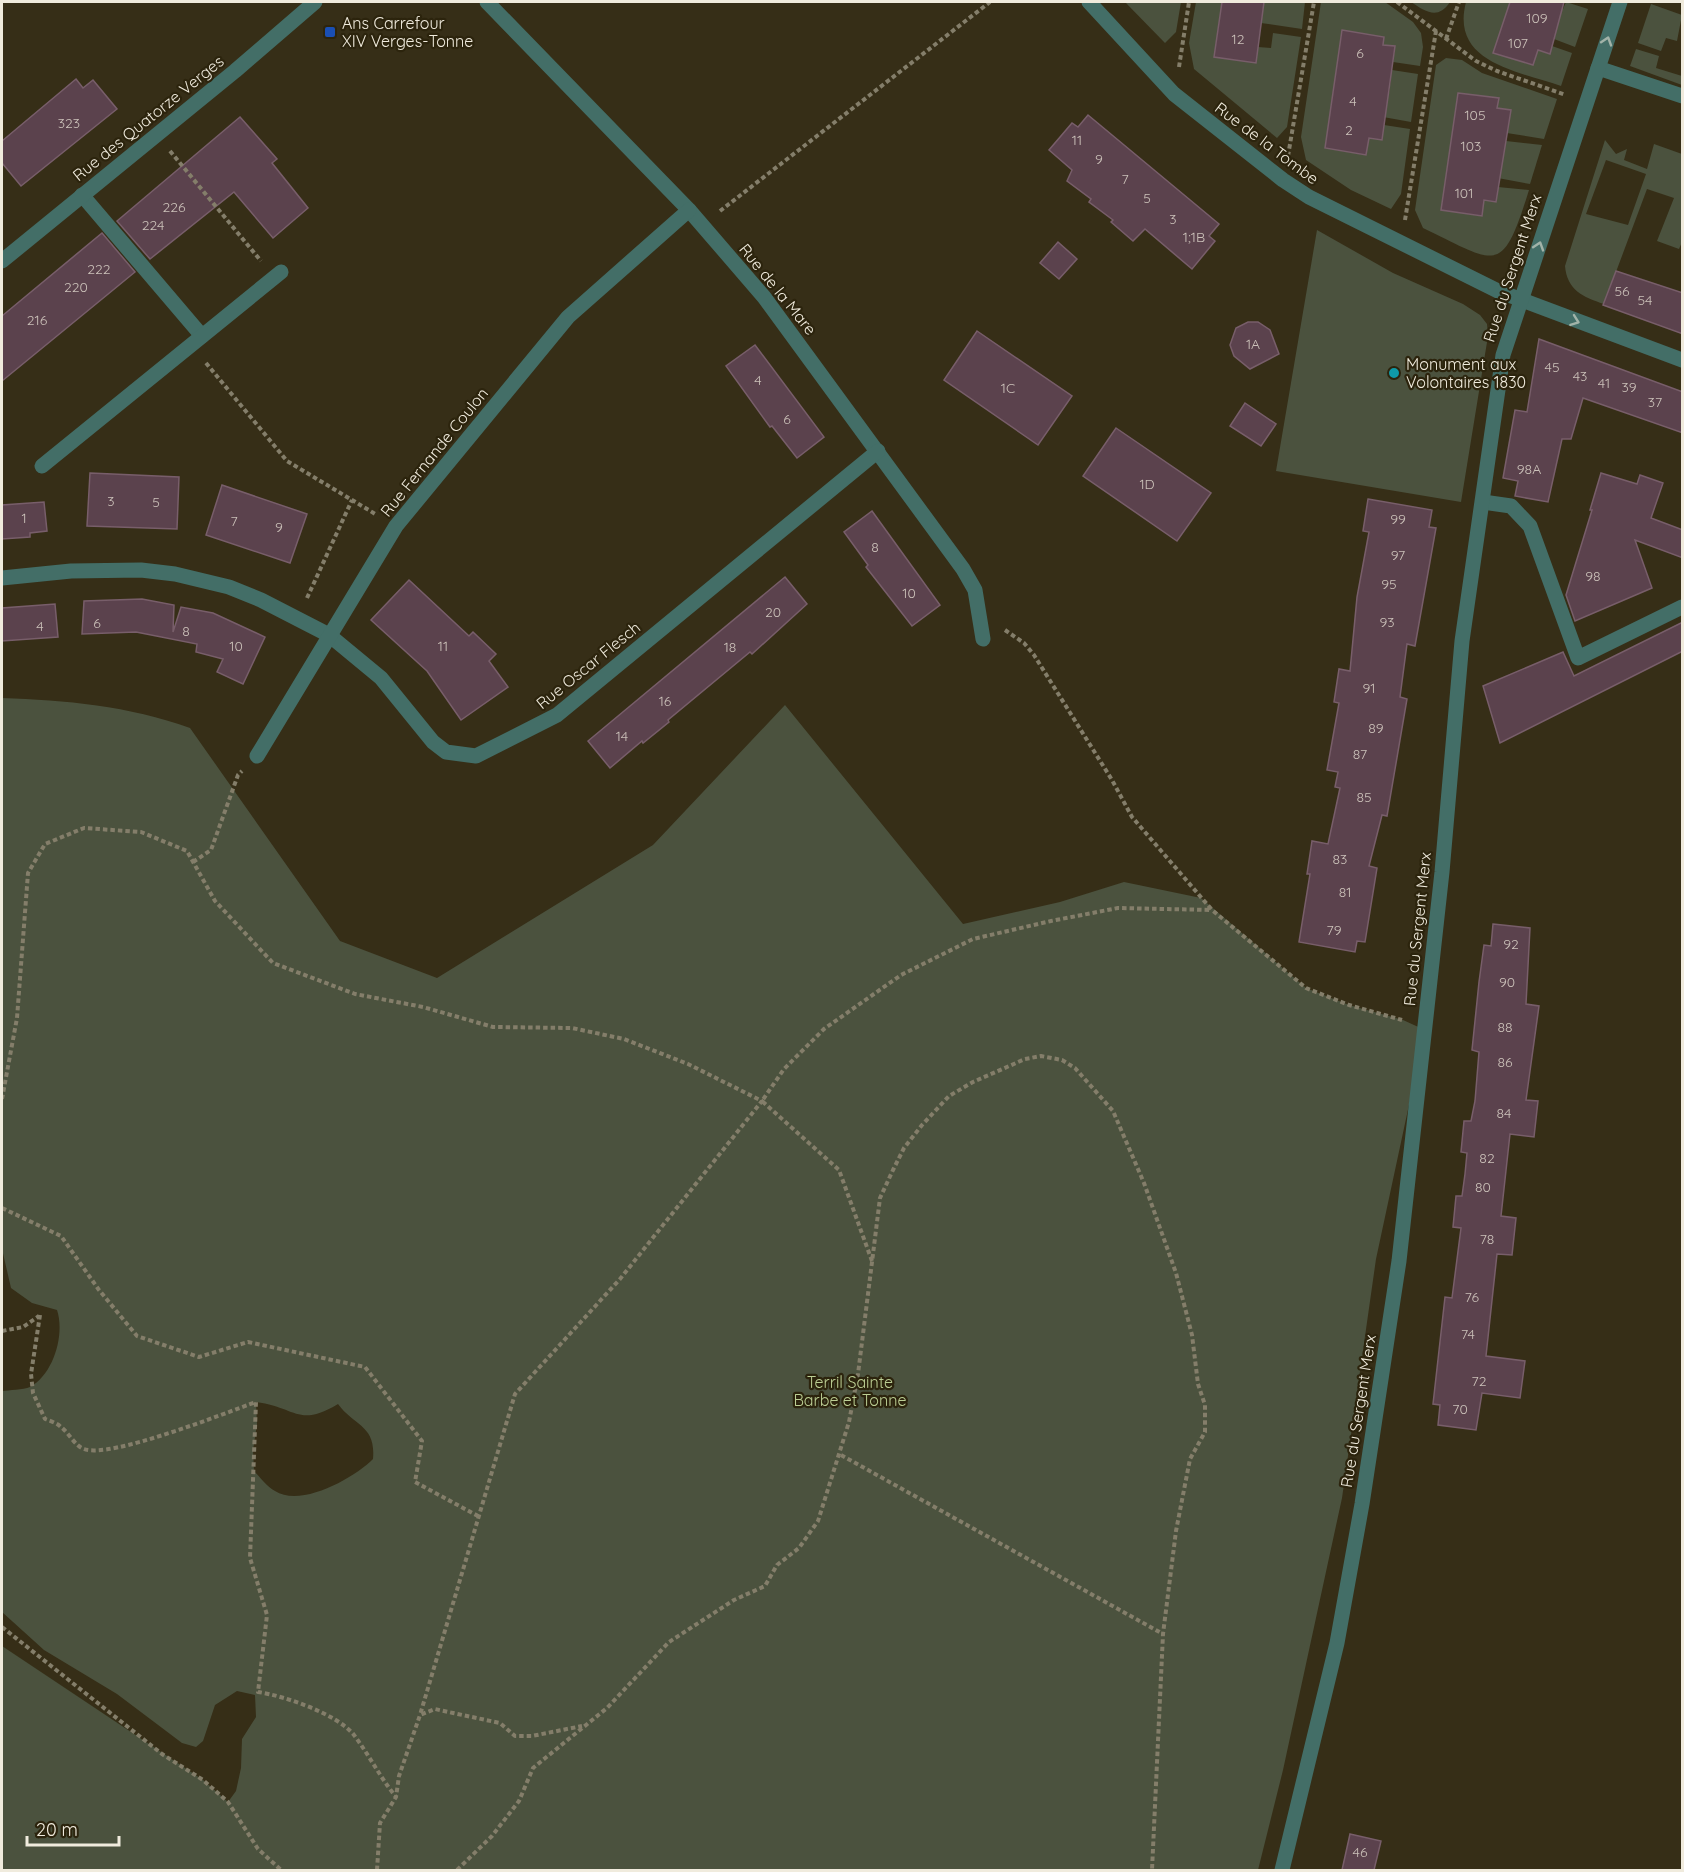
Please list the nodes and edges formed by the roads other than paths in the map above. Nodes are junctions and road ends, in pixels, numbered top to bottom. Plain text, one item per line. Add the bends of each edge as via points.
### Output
1 (315, 2) edge
2 (487, 2) edge
3 (1089, 2) edge
4 (1620, 2) edge
5 (1598, 68) junction
6 (1683, 96) edge
7 (82, 195) junction
8 (688, 210) junction
9 (2, 261) edge
10 (278, 275) road end
11 (1520, 301) junction
12 (197, 341) junction
13 (1683, 360) edge
14 (878, 451) junction
15 (42, 466) dead end
16 (1483, 502) junction
17 (2, 578) edge
18 (1683, 607) edge
19 (329, 635) junction
20 (983, 639) dead end
21 (257, 756) road end
22 (1281, 1870) edge

1 - 7 street, Rue des Quatorze Verges
2 - 8 street, Rue de la Mare
3 - 11 street, Rue de la Tombe via 1174,94 1283,180 1401,244
5 -> 4 street, Rue du Sergent Merx
5 - 6 street
11 -> 5 street, Rue du Sergent Merx
7 - 9 street, Rue des Quatorze Verges
7 - 12 street
8 - 14 street, Rue de la Mare via 764,297
8 - 19 street, Rue Fernande Coulon via 568,317 396,526
10 - 12 street
11 -> 13 street, Rue de la Tombe
11 - 16 street, Rue du Sergent Merx via 1503,355
12 - 15 street
14 - 19 street, Rue Oscar Flesch via 557,715 483,754 461,756 446,752 433,742 381,678
14 - 20 street, Rue de la Mare via 975,590
16 - 18 street via 1511,506 1530,526 1578,658
16 - 22 street, Rue du Sergent Merx via 1462,641 1399,1261 1337,1643
17 - 19 street, Rue Oscar Flesch via 104,570 175,574 229,587
19 - 21 street, Rue Fernande Coulon

